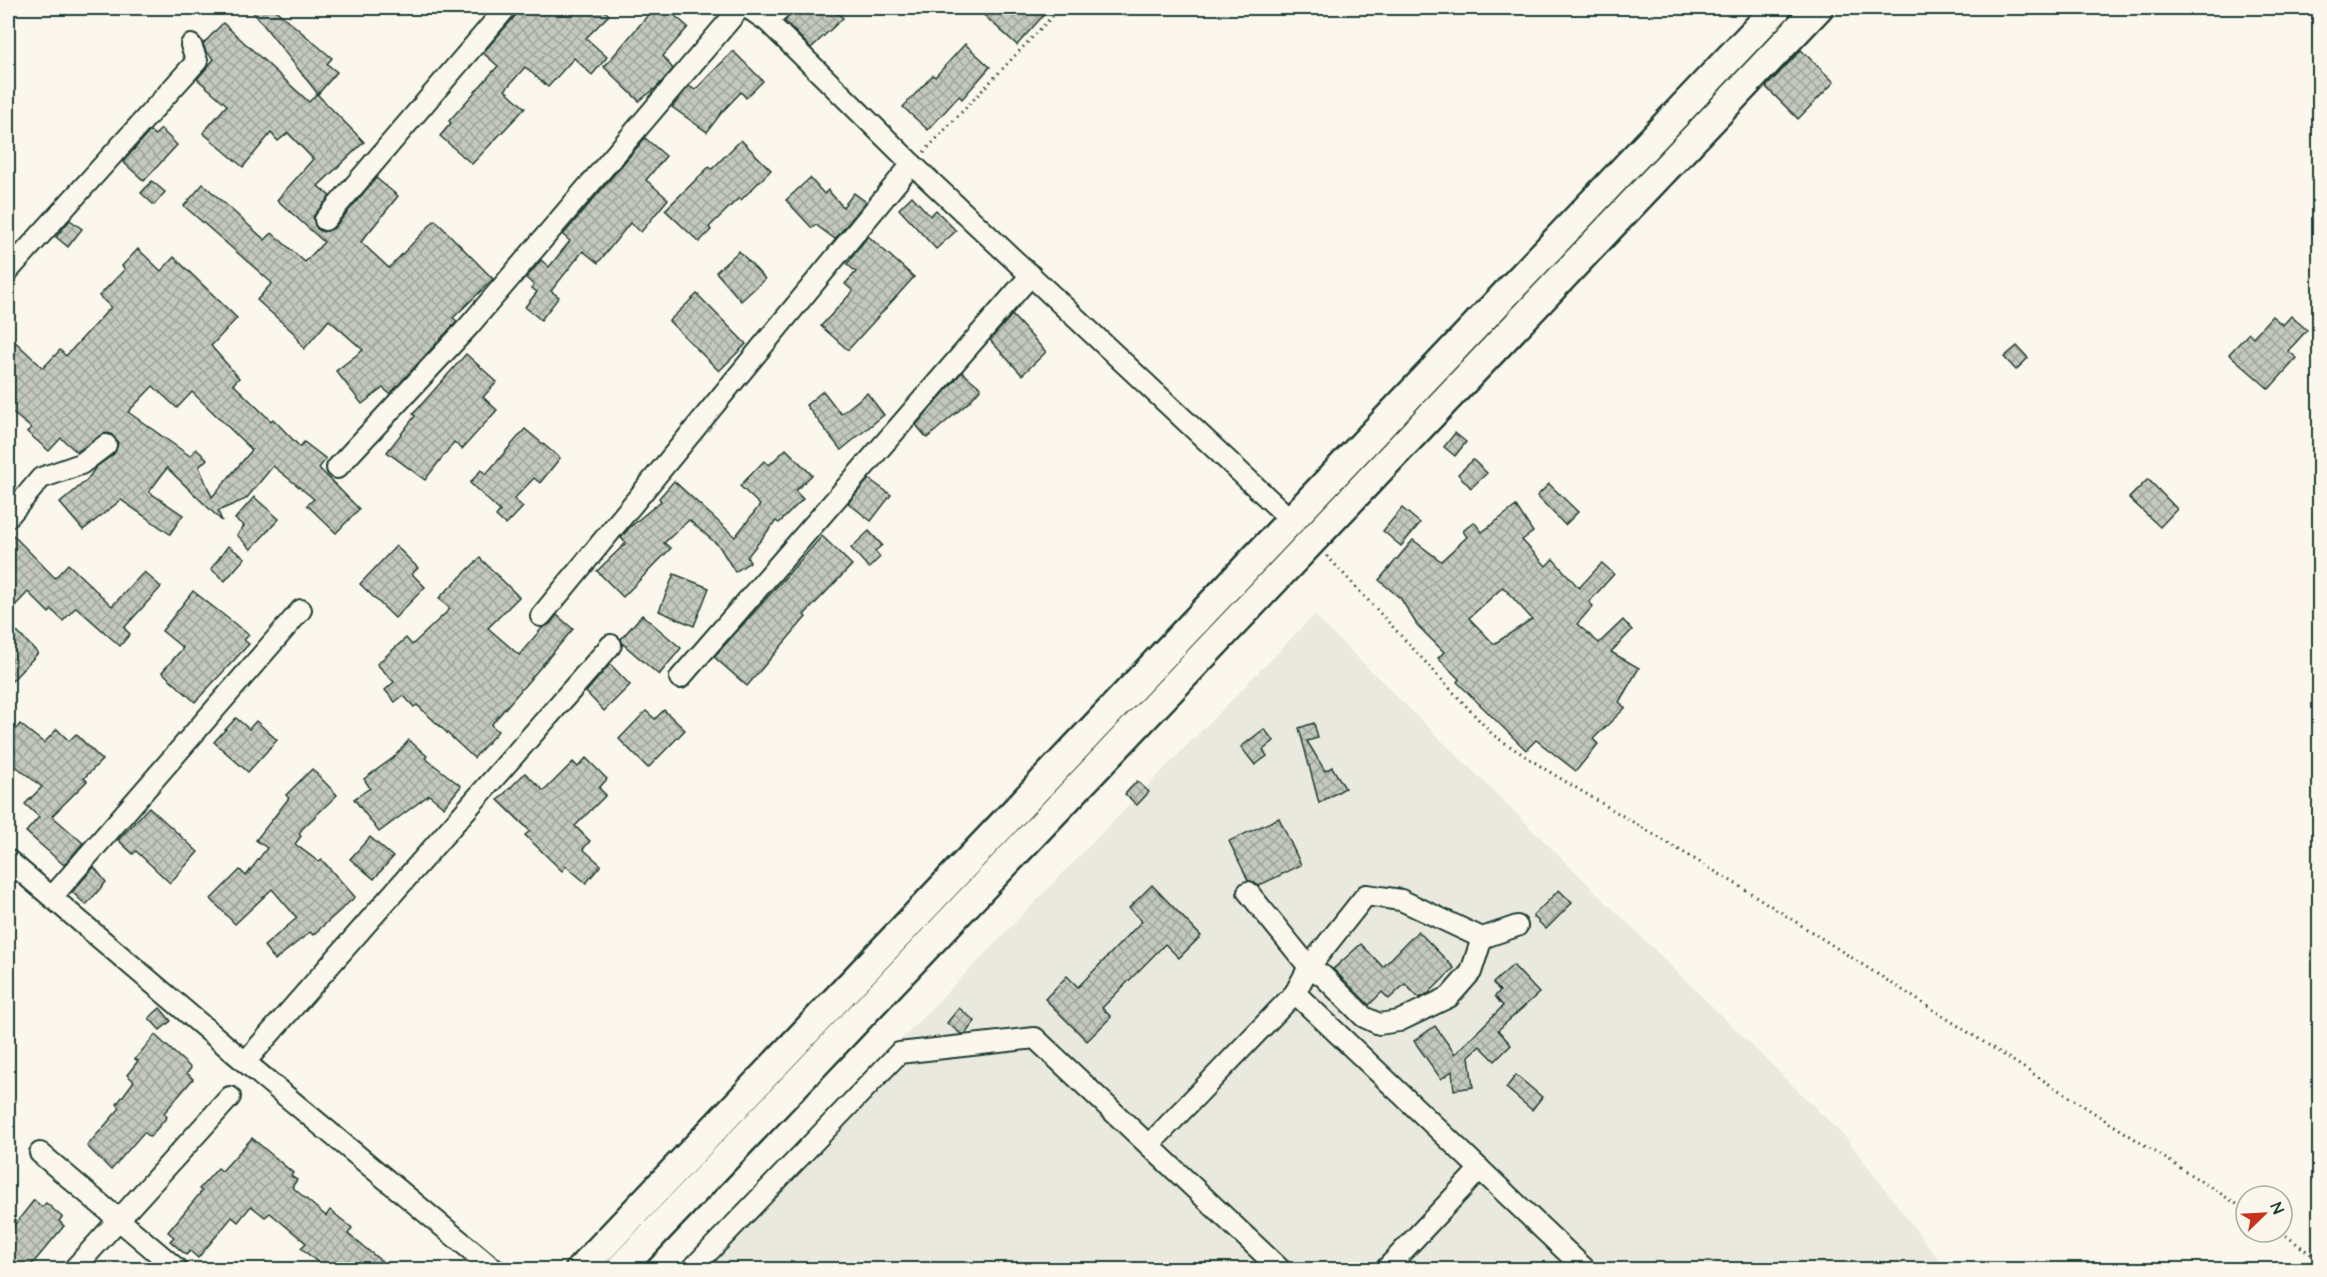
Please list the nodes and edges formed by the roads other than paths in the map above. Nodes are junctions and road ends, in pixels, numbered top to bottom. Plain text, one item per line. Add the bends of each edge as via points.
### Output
1 (506, 8) edge
2 (740, 8) edge
3 (748, 8) edge
4 (1776, 8) edge
5 (1818, 8) edge
6 (774, 14) edge
7 (191, 45) dead end
8 (912, 164) junction
9 (326, 220) dead end
10 (8, 271) edge
11 (1031, 274) junction
12 (106, 445) dead end
13 (337, 468) dead end
14 (8, 517) edge
15 (1290, 519) junction
16 (301, 610) dead end
17 (541, 616) dead end
18 (611, 645) dead end
19 (680, 678) dead end
20 (8, 860) edge
21 (1248, 892) dead end
22 (52, 897) junction
23 (1517, 926) dead end
24 (1482, 938) junction
25 (1310, 967) junction
26 (1295, 993) junction
27 (245, 1062) junction
28 (230, 1097) dead end
29 (1149, 1145) junction
30 (40, 1153) dead end
31 (1480, 1169) junction
32 (119, 1220) junction
33 (73, 1269) edge
34 (178, 1269) edge
35 (495, 1269) edge
36 (580, 1269) edge
37 (619, 1269) edge
38 (691, 1269) edge
39 (1281, 1269) edge
40 (1385, 1269) edge
41 (1586, 1269) edge

1 - 9 street
2 - 13 street via 468,327
3 - 6 street
4 - 15 highway
5 - 37 highway
6 - 8 street
7 - 10 street via 197,61
8 - 11 street
8 - 17 street
11 - 15 street
11 - 19 street
12 - 14 street via 81,464 41,478
15 - 36 highway
16 - 22 street
18 - 27 street
20 - 22 street
21 - 25 street
22 - 27 street
23 - 24 street
24 - 25 street via 1401,900 1366,895
24 - 25 street via 1472,972 1449,997 1399,1021 1379,1024 1364,1017
25 - 26 street
26 - 29 street
26 - 31 street
27 - 35 street
28 - 32 street
29 - 38 street via 1035,1038 899,1053
29 - 39 street
30 - 32 street
31 - 40 street
31 - 41 street
32 - 33 street
32 - 34 street

